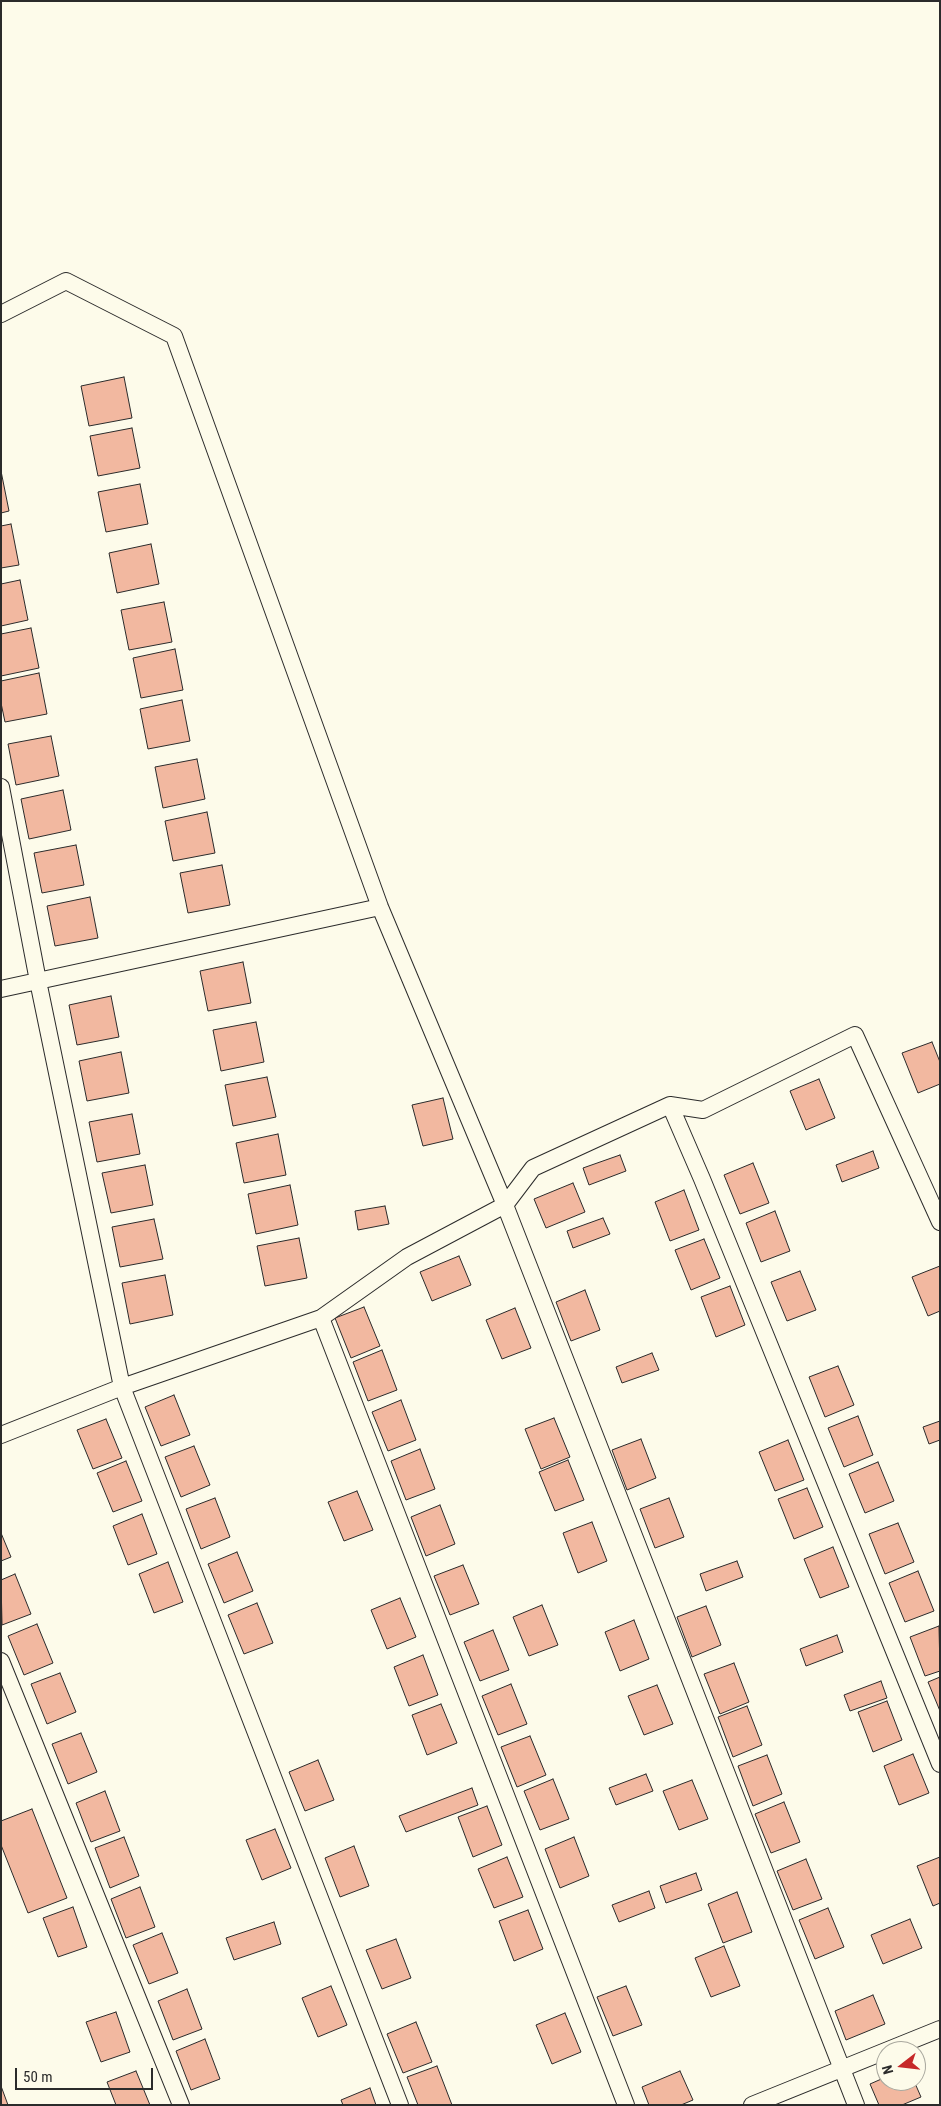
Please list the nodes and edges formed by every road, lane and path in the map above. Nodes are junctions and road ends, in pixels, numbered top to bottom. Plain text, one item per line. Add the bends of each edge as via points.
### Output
1 (1, 314) edge
2 (1, 787) edge
3 (380, 907) junction
4 (38, 981) junction
5 (1, 988) edge
6 (670, 1105) junction
7 (506, 1205) junction
8 (940, 1222) edge
9 (321, 1318) junction
10 (122, 1387) junction
11 (1, 1435) edge
12 (1, 1661) edge
13 (940, 1764) edge
14 (940, 2029) edge
15 (842, 2068) junction
16 (181, 2105) edge
17 (400, 2105) edge
18 (626, 2105) edge
19 (752, 2105) edge
20 (856, 2105) edge

1 - 3 street via 66,280 174,336
2 - 4 street
3 - 4 street
3 - 7 street
4 - 5 street
4 - 10 street
6 - 7 street via 533,1168
6 - 8 street via 703,1110 855,1035
6 - 13 street
7 - 9 street via 407,1257
7 - 15 street
9 - 10 street
9 - 18 street
10 - 11 street
10 - 17 street
12 - 16 street
14 - 15 street
15 - 19 street
15 - 20 street

